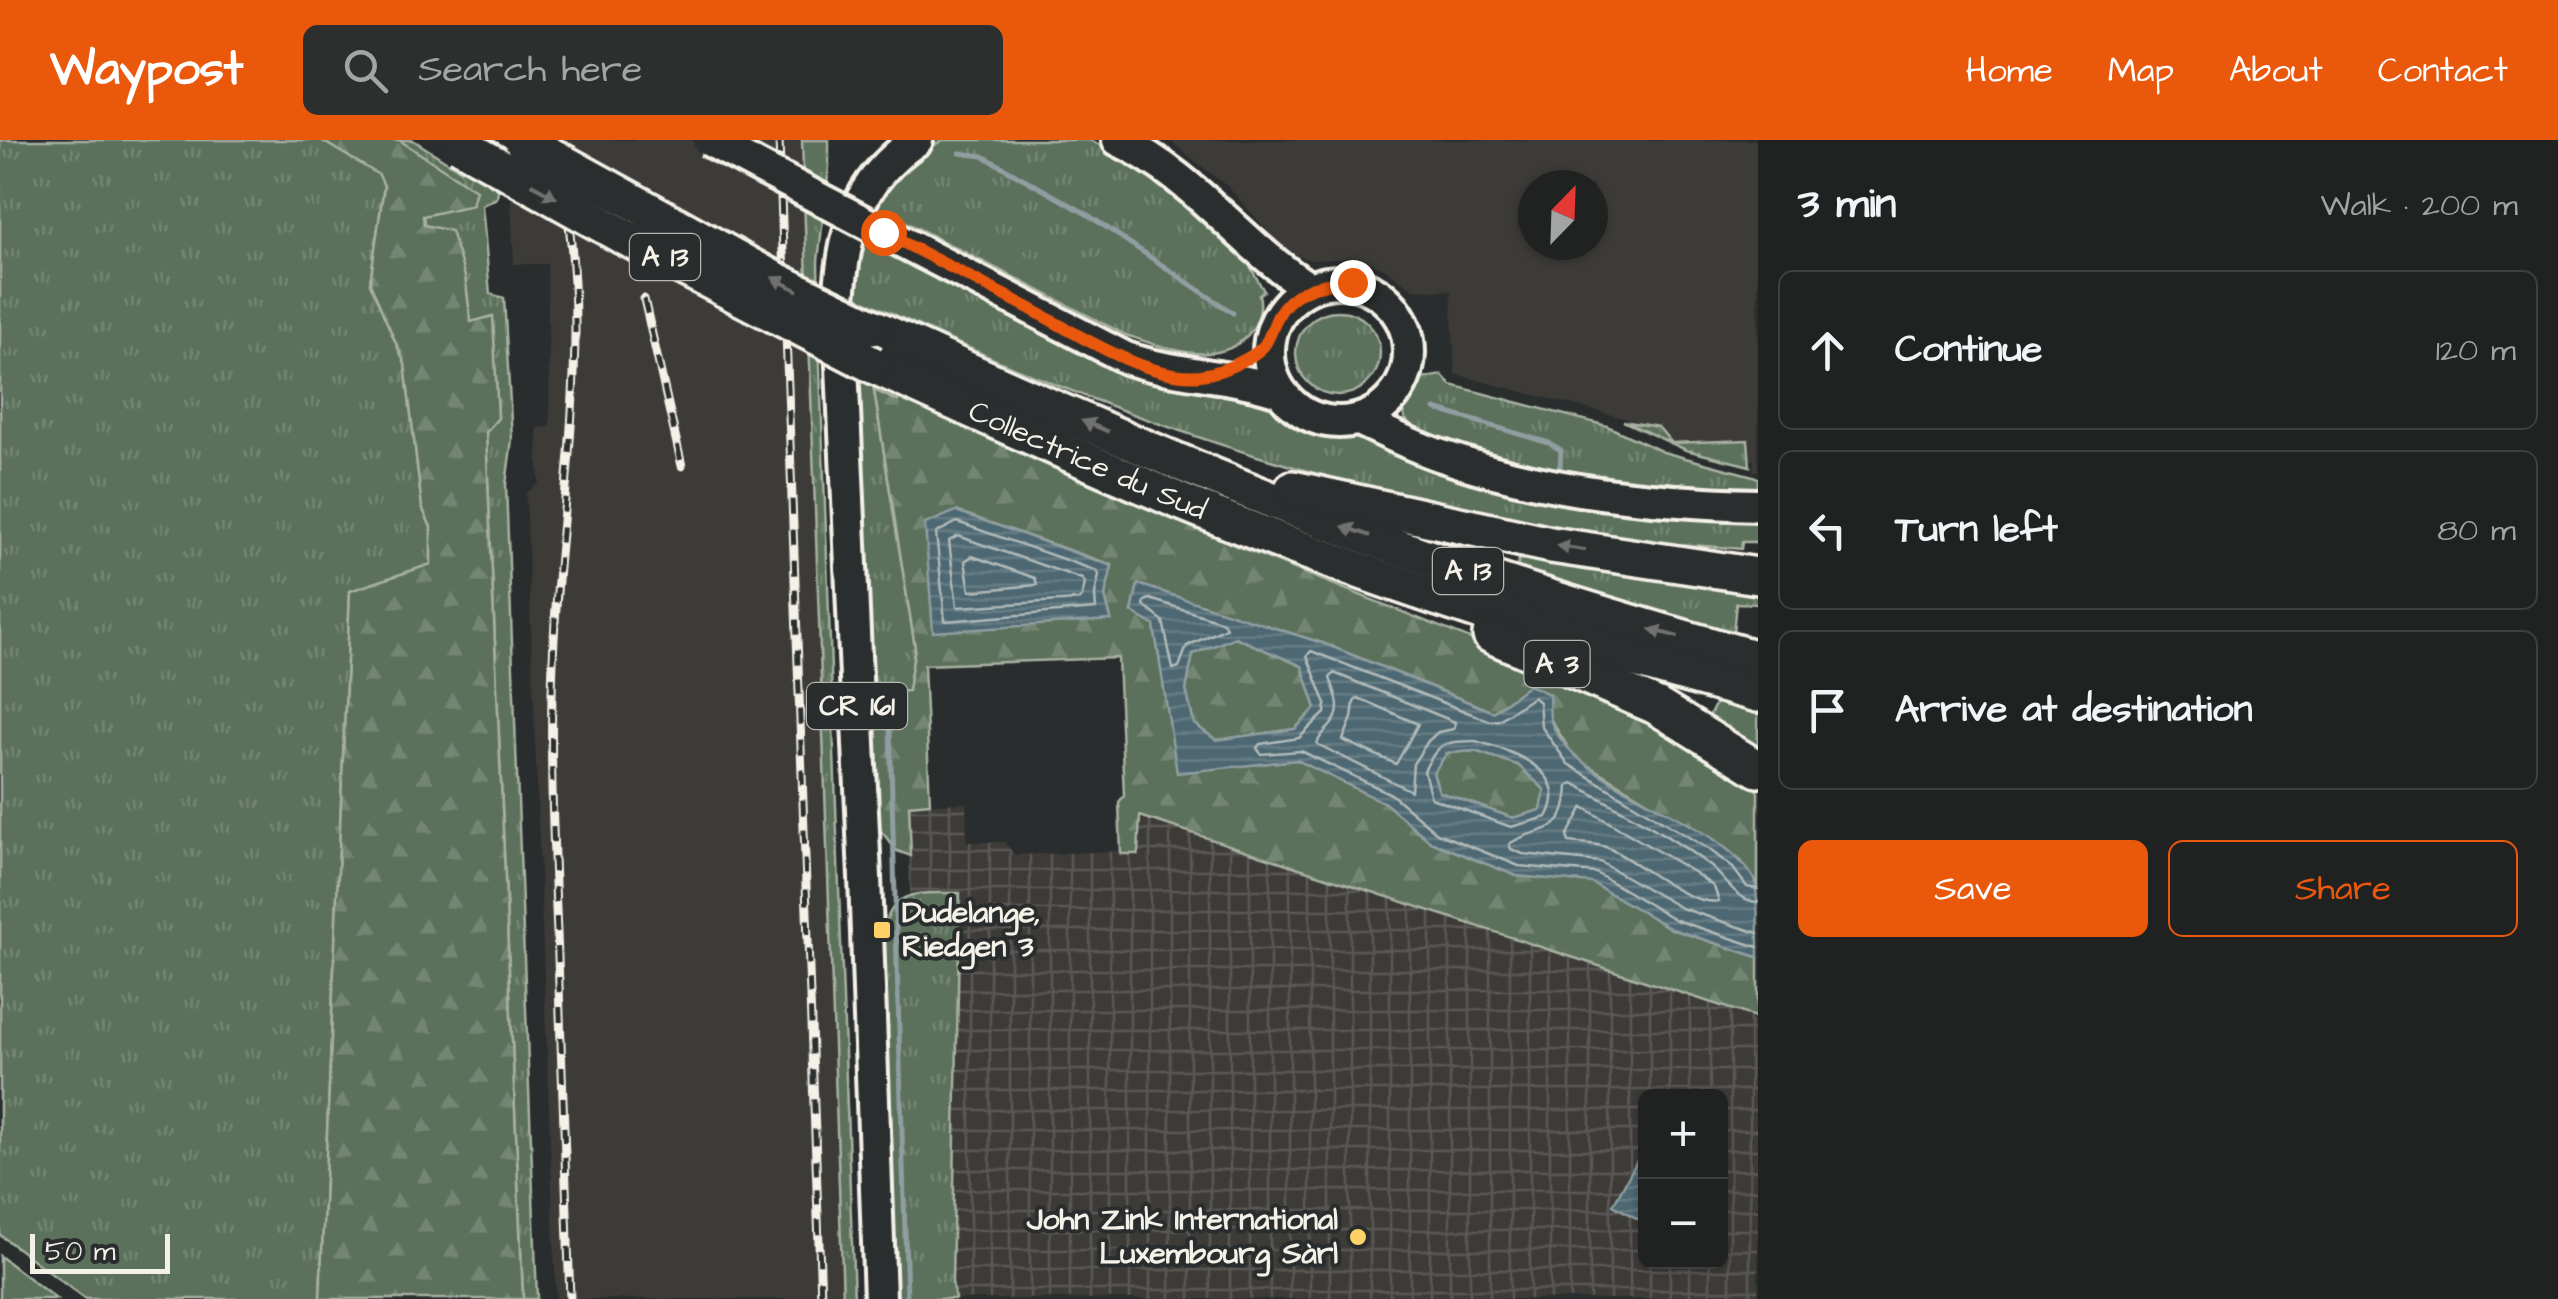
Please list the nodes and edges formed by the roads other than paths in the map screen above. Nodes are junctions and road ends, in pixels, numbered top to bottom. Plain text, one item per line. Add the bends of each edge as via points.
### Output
1 (522, 140) edge
2 (708, 140) edge
3 (916, 140) edge
4 (1118, 140) edge
5 (456, 142) edge
6 (1238, 233) junction
7 (1309, 288) junction
8 (1273, 330) junction
9 (1201, 375) junction
10 (1280, 390) junction
11 (1392, 400) junction
12 (1360, 420) junction
13 (1410, 442) junction
14 (1185, 464) junction
15 (1758, 505) edge
16 (1667, 562) junction
17 (1758, 562) edge
18 (1351, 566) junction
19 (1758, 576) edge
20 (1758, 659) edge
21 (1758, 694) edge
22 (1758, 769) edge
23 (880, 1299) edge

14 -> 1 highway, Collectrice du Sud / A 13, bridge via 872,327
2 - 9 main road, bridge via 1126,358
3 - 23 main road, CR 161 via 877,175 856,207 839,299
4 - 6 main road via 1175,173
5 -> 18 highway, Collectrice du Sud / A 13, bridge via 873,365 1188,504
6 - 7 main road
6 - 8 main road via 1271,288
7 - 8 main road
7 - 11 main road via 1352,282 1391,304 1410,344
8 - 9 main road via 1232,366
8 - 10 main road via 1270,370
9 - 10 main road
10 - 12 main road via 1314,418
11 - 12 main road
11 - 13 main road
12 - 13 main road
13 - 15 main road via 1483,470 1565,489
16 -> 14 highway via 1551,544
20 -> 14 highway, Collectrice du Sud / A 13 via 1475,573
16 - 17 highway
16 - 19 highway
18 - 21 highway, Collectrice du Sud / A 13 via 1627,659
18 - 22 highway, A 3 via 1656,706

